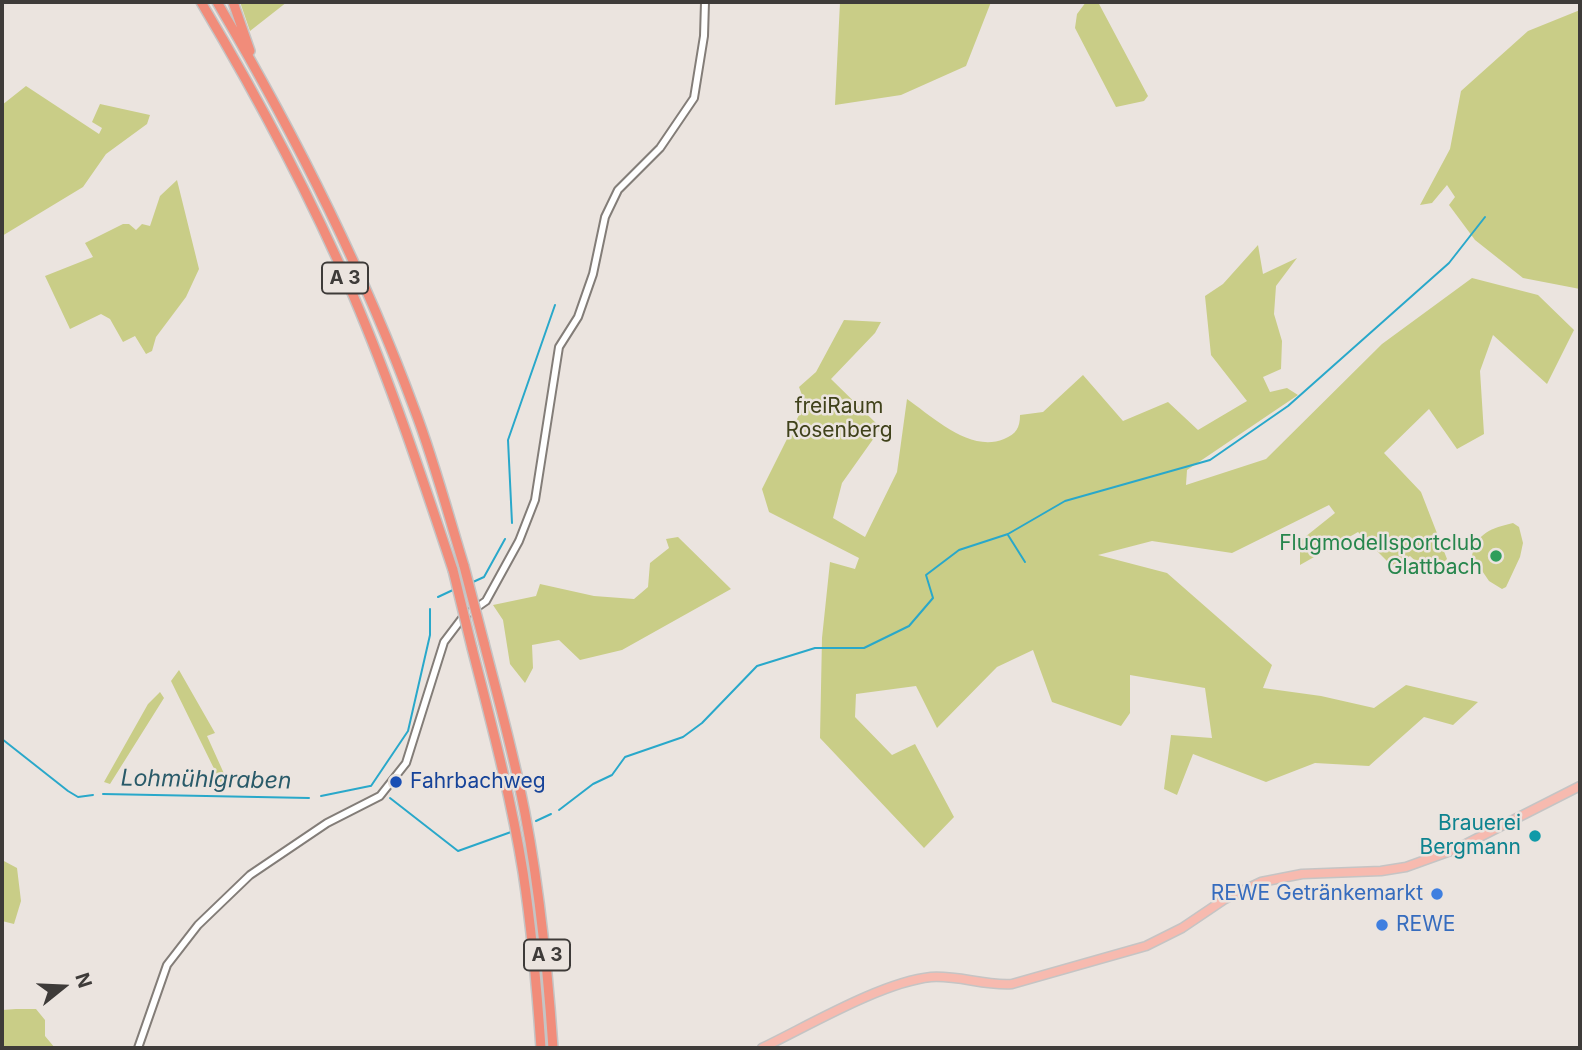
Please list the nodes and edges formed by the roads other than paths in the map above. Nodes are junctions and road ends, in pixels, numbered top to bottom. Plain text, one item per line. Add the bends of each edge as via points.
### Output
1 (201, 2) edge
2 (216, 2) edge
3 (233, 2) edge
4 (705, 2) edge
5 (259, 76) junction
6 (1580, 786) edge
7 (138, 1048) edge
8 (541, 1048) edge
9 (554, 1048) edge
10 (762, 1048) edge

1 - 8 highway, A 3, bridge via 250,85 352,294 401,414 453,569 523,871
2 - 5 highway, A 3
3 - 5 highway
4 - 7 street via 694,98 660,148 618,190 605,217 582,306 559,347 536,500 486,601 463,617 444,642 406,763 380,796 327,823 223,898 167,965
5 - 9 highway, A 3, bridge via 366,288 415,410 464,566 519,783 534,863
6 - 10 main road via 1456,849 1406,867 1302,874 1261,882 1146,946 1012,984 944,977 915,981 872,996

